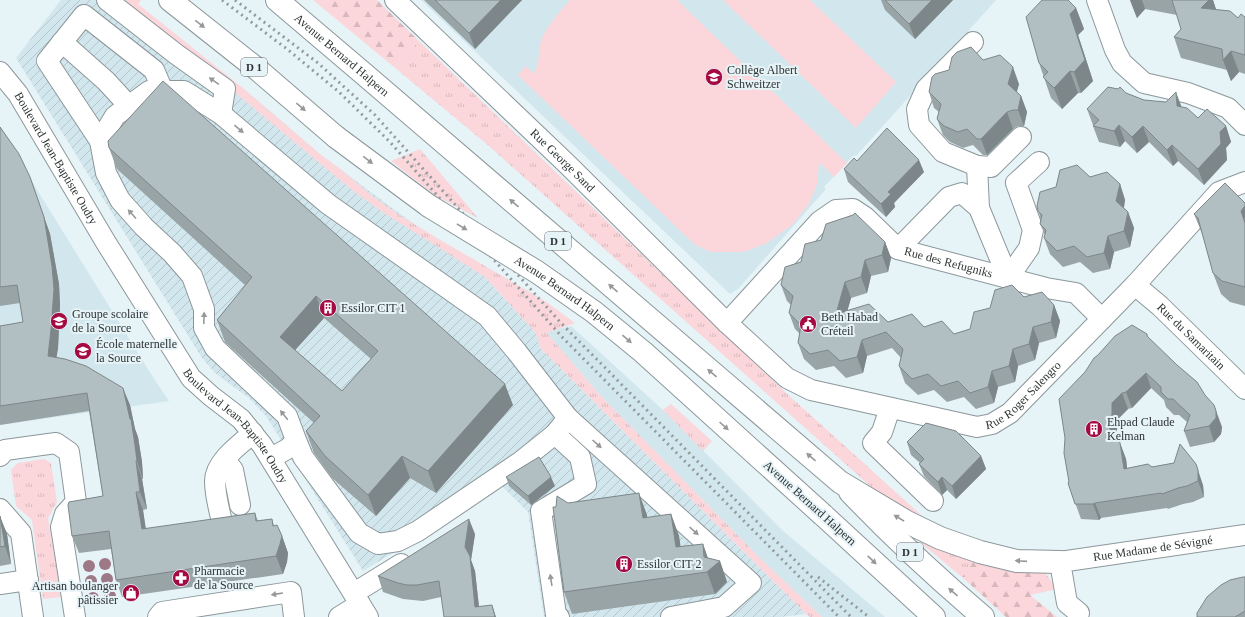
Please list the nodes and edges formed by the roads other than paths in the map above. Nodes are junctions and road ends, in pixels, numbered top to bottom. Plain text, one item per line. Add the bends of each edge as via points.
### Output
1 (106, 0) edge
2 (170, 0) edge
3 (276, 0) edge
4 (395, 0) edge
5 (1097, 0) edge
6 (62, 42) junction
7 (973, 42) dead end
8 (176, 54) junction
9 (2, 79) edge
10 (163, 91) junction
11 (201, 101) junction
12 (129, 106) junction
13 (221, 114) junction
14 (1245, 125) edge
15 (1021, 137) dead end
16 (100, 141) junction
17 (1039, 162) dead end
18 (977, 166) junction
19 (1245, 182) edge
20 (979, 208) junction
21 (898, 249) junction
22 (1008, 278) junction
23 (1135, 285) junction
24 (1102, 319) junction
25 (727, 323) junction
26 (1245, 389) edge
27 (890, 408) junction
28 (568, 418) junction
29 (253, 433) junction
30 (555, 434) junction
31 (296, 440) junction
32 (0, 456) edge
33 (271, 458) junction
34 (225, 460) junction
35 (840, 482) junction
36 (933, 501) dead end
37 (240, 505) dead end
38 (0, 509) edge
39 (222, 522) edge
40 (1245, 535) edge
41 (414, 556) edge
42 (1060, 562) junction
43 (28, 580) junction
44 (0, 584) edge
45 (361, 605) edge
46 (1079, 613) dead end
47 (33, 617) edge
48 (75, 617) edge
49 (158, 617) edge
50 (294, 617) edge
51 (339, 617) edge
52 (559, 617) edge
53 (671, 617) edge
54 (934, 617) edge
55 (983, 617) edge

1 - 8 street
2 -> 54 main road, Avenue Bernard Halpern / D 1, bridge via 257,69 336,137 429,206 537,272 594,312 643,352
35 -> 3 main road, Avenue Bernard Halpern / D 1
4 - 25 street, Rue George Sand via 568,165
5 - 14 street via 1114,50 1122,63 1144,83 1188,93 1228,108
6 - 10 street via 84,15 154,70
6 - 12 street via 106,81
6 - 16 street via 47,61
7 - 18 street via 926,89 916,109 919,125 943,152
8 - 11 street
13 -> 8 street via 225,89
9 - 29 street, Boulevard Jean-Baptiste Oudry via 18,94 105,241 191,378 241,419
10 - 11 street via 184,91
10 - 12 street via 148,91
11 - 13 street
12 - 16 street via 115,116
13 -> 28 street via 328,204 487,316
15 - 18 street via 991,166
31 -> 16 street via 287,416 215,348 204,328 204,309 192,276 120,200 106,173
17 - 22 street via 1016,183 1033,230 1029,248
18 - 20 street
19 - 23 street, Rue Roger Salengro via 1218,192
20 - 21 street via 962,193 949,197
20 - 22 street
21 - 22 street, Rue des Refugniks
21 - 25 street, Rue des Refugniks via 853,209 836,210 820,221
22 - 24 street, Rue des Refugniks via 1076,293
23 - 24 street, Rue Roger Salengro
23 - 26 street, Rue du Samaritain
24 - 27 street, Rue Roger Salengro via 1010,414 992,424 977,427
25 - 27 street, Rue Roger Salengro via 786,378 811,390
27 - 36 street via 882,432 873,443
28 - 30 street
28 -> 53 street via 751,583 724,607
29 - 33 street, Boulevard Jean-Baptiste Oudry
29 - 34 street
30 - 31 street via 520,462 418,531 398,541 378,544 354,527 303,456
52 -> 30 street via 556,614 541,511 586,484 580,457
31 - 33 street via 289,448
32 - 48 street via 5,450 56,443 69,452 76,502 65,514 61,527
33 - 45 street, Boulevard Jean-Baptiste Oudry
34 - 37 street via 233,470
34 - 39 street via 218,467 215,481
42 -> 35 main road via 1017,561 940,538 907,522
55 -> 35 main road, Avenue Bernard Halpern / D 1 via 951,590
38 - 43 street via 21,532
40 - 42 street, Rue Madame de Sévigné
41 - 45 street
42 - 46 street via 1067,603
43 - 44 street
43 - 47 street
45 - 51 street
50 -> 49 street via 291,592 162,612

